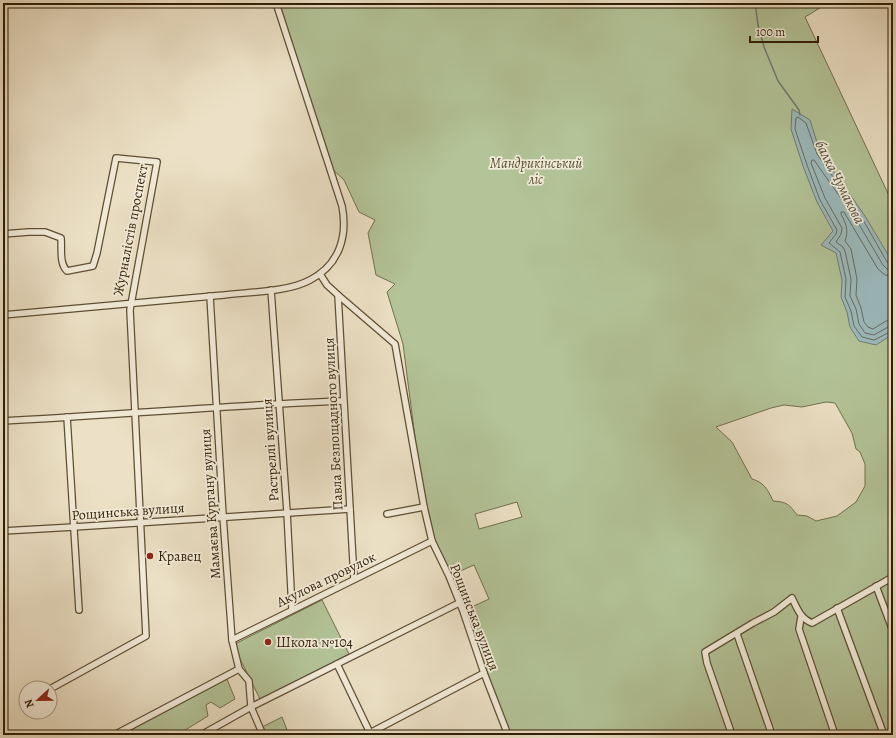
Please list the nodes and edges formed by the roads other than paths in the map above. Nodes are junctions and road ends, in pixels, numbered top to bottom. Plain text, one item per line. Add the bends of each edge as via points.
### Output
1 (276, 3) edge
2 (3, 234) edge
3 (320, 274) junction
4 (271, 290) junction
5 (338, 295) junction
6 (210, 296) junction
7 (131, 303) junction
8 (3, 316) edge
9 (343, 401) junction
10 (279, 403) junction
11 (216, 407) junction
12 (134, 414) junction
13 (67, 417) junction
14 (3, 421) edge
15 (424, 507) junction
16 (350, 509) junction
17 (287, 512) junction
18 (387, 514) dead end
19 (223, 516) junction
20 (142, 522) junction
21 (74, 527) junction
22 (3, 531) edge
23 (432, 542) junction
24 (893, 577) edge
25 (354, 579) junction
26 (876, 586) junction
27 (459, 602) junction
28 (837, 608) junction
29 (292, 609) junction
30 (80, 610) dead end
31 (802, 617) junction
32 (893, 631) edge
33 (737, 634) junction
34 (232, 640) junction
35 (337, 664) junction
36 (239, 669) junction
37 (484, 674) junction
38 (58, 685) edge
39 (251, 707) junction
40 (369, 734) edge
41 (114, 735) edge
42 (201, 735) edge
43 (263, 735) edge
44 (508, 735) edge
45 (732, 735) edge
46 (772, 735) edge
47 (835, 735) edge
48 (884, 735) edge

1 - 3 street via 344,217 342,241 334,260
2 - 7 street, Журналістів проспект via 45,232 61,238 62,262 68,271 93,266 116,158 157,162
3 - 4 street via 298,286
3 - 5 street
4 - 6 street
4 - 10 street, Растреллі вулиця
5 - 9 street, Павла Безпощадного вулиця
5 - 15 street, Рощинська вулиця via 395,344
6 - 7 street
6 - 11 street, Мамаєва Кургану вулиця
7 - 8 street, Журналістів проспект
7 - 12 street
9 - 10 street
9 - 16 street, Павла Безпощадного вулиця
10 - 11 street
10 - 17 street, Растреллі вулиця
11 - 12 street
11 - 19 street, Мамаєва Кургану вулиця
12 - 13 street
12 - 20 street
13 - 14 street
13 - 21 street
15 - 18 street
15 - 23 street, Рощинська вулиця
16 - 17 street, Рощинська вулиця
16 - 25 street, Павла Безпощадного вулиця
17 - 19 street, Рощинська вулиця
17 - 29 street, Растреллі вулиця
19 - 20 street, Рощинська вулиця
19 - 34 street, Мамаєва Кургану вулиця
20 - 21 street, Рощинська вулиця
20 - 38 street via 146,636
21 - 22 street, Рощинська вулиця
21 - 30 street
23 - 25 street, Акулова провулок
23 - 27 street, Рощинська вулиця
24 - 26 street
25 - 29 street, Акулова провулок
26 - 28 street
26 - 32 street
27 - 35 street
27 - 37 street, Рощинська вулиця
28 - 31 street via 812,623
28 - 48 street
29 - 34 street, Акулова провулок
31 - 33 street via 792,598
31 - 47 street via 799,629
33 - 45 street via 705,652
33 - 46 street
34 - 36 street, Мамаєва Кургану вулиця
35 - 39 street
35 - 40 street
36 - 39 street, Мамаєва Кургану вулиця via 248,681
36 - 41 street
37 - 40 street
37 - 44 street, Рощинська вулиця
39 - 42 street
39 - 43 street, Мамаєва Кургану вулиця

